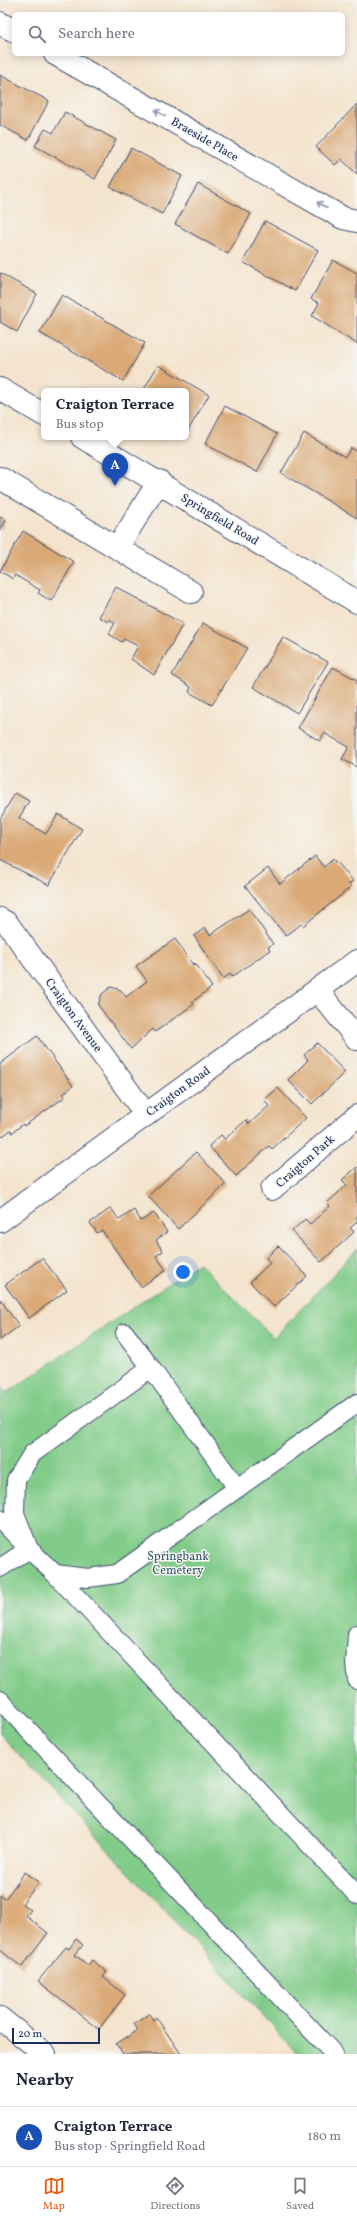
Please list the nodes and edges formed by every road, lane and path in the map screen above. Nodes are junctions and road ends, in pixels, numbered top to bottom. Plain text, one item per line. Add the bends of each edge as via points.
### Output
1 (0, 23) edge
2 (12, 30) edge
3 (59, 56) edge
4 (357, 221) edge
5 (0, 389) edge
6 (41, 413) edge
7 (87, 440) edge
8 (0, 478) edge
9 (158, 481) junction
10 (118, 547) junction
11 (190, 592) dead end
12 (357, 602) edge
13 (0, 919) edge
14 (357, 961) edge
15 (318, 991) junction
16 (357, 1039) edge
17 (146, 1114) junction
18 (357, 1116) edge
19 (272, 1189) dead end
20 (0, 1221) edge
21 (125, 1333) dead end
22 (151, 1368) junction
23 (357, 1403) edge
24 (237, 1488) junction
25 (0, 1519) edge
26 (29, 1549) junction
27 (0, 1568) edge
28 (55, 1574) junction
29 (357, 1634) edge
30 (357, 1680) edge
31 (0, 1700) edge
32 (357, 1895) edge
33 (0, 2018) edge
34 (45, 2054) edge
35 (334, 2054) edge

1 - 2 street
4 -> 3 street, Braeside Place via 343,218
5 - 6 street
7 - 9 street, Springfield Road
8 - 10 street
9 - 10 street
9 - 12 street, Springfield Road
10 - 11 street
13 - 17 street, Craigton Avenue via 7,923
14 - 15 street, Craigton Road
15 - 16 street
15 - 17 street, Craigton Road
17 - 20 street, Craigton Road
18 - 19 street, Craigton Park
21 - 22 lane
22 - 24 lane
22 - 26 lane via 32,1454 16,1480 15,1514
23 - 24 lane
24 - 28 lane via 116,1574 88,1578
25 - 26 lane
26 - 27 lane
26 - 28 lane
28 - 32 lane
29 - 30 lane
31 - 35 lane
33 - 34 street

